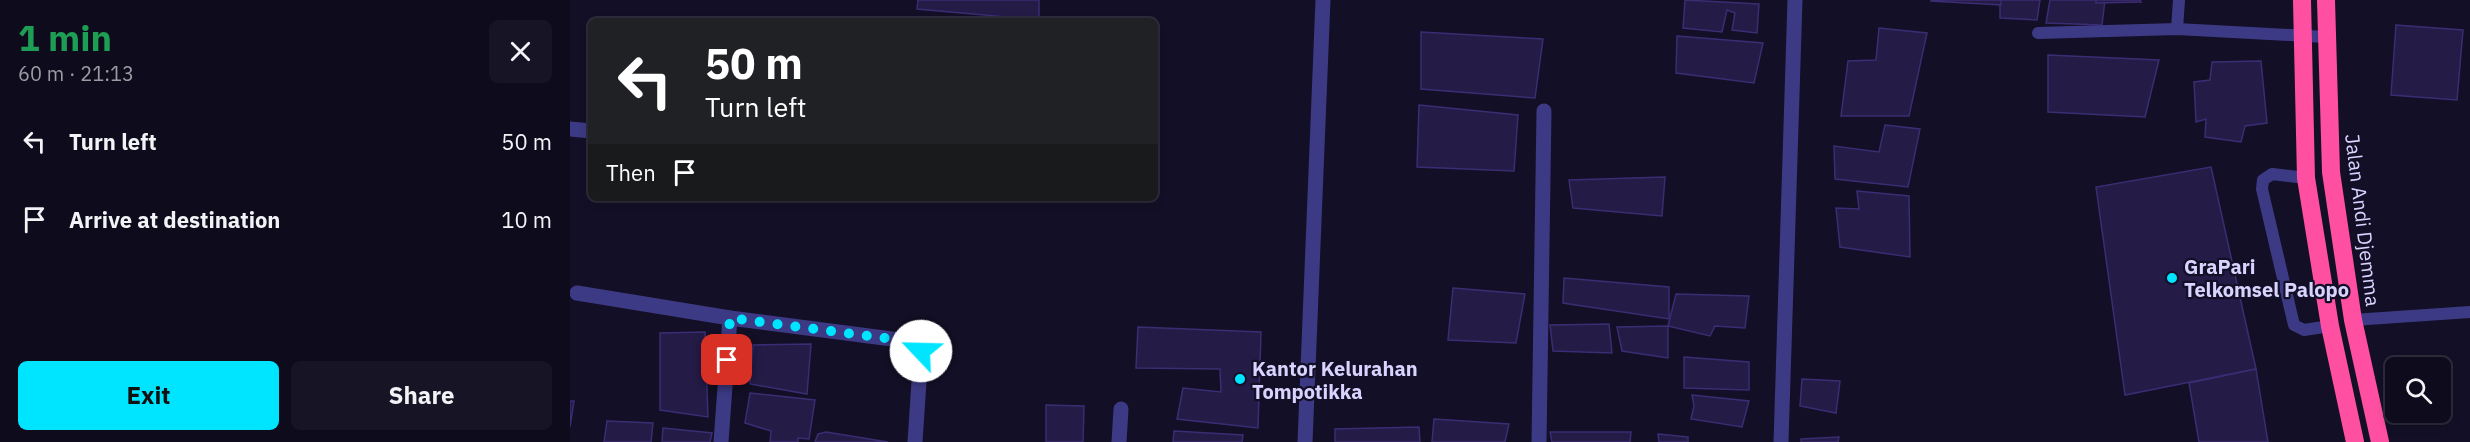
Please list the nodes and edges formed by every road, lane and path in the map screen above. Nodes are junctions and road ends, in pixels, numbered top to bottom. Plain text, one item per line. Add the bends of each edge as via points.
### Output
1 (1323, 0) edge
2 (1795, 0) edge
3 (2179, 0) edge
4 (2302, 0) edge
5 (2326, 0) edge
6 (2177, 29) junction
7 (2038, 33) dead end
8 (2302, 37) junction
9 (2326, 37) junction
10 (1544, 111) dead end
11 (570, 129) edge
12 (588, 132) edge
13 (2306, 178) junction
14 (577, 293) dead end
15 (2470, 312) edge
16 (730, 318) junction
17 (2353, 320) junction
18 (2330, 326) junction
19 (1121, 410) dead end
20 (721, 442) edge
21 (915, 442) edge
22 (1119, 442) edge
23 (1305, 442) edge
24 (1539, 442) edge
25 (1781, 442) edge
26 (2355, 442) edge
27 (2380, 442) edge

1 - 23 street
2 - 25 street
3 - 6 lane
4 - 8 highway
5 - 9 highway, Jalan Andi Djemma
6 - 7 lane
6 - 8 lane
8 - 9 lane
8 - 13 highway
9 - 17 highway, Jalan Andi Djemma via 2331,172
10 - 24 street
11 - 12 street
13 - 18 highway
13 - 18 lane via 2272,174 2263,180 2262,189 2294,325 2304,330
14 - 16 street
15 - 17 lane
16 - 20 street
16 - 21 street via 915,342 921,351
17 - 27 highway, Jalan Andi Djemma
18 - 26 highway
19 - 22 street

